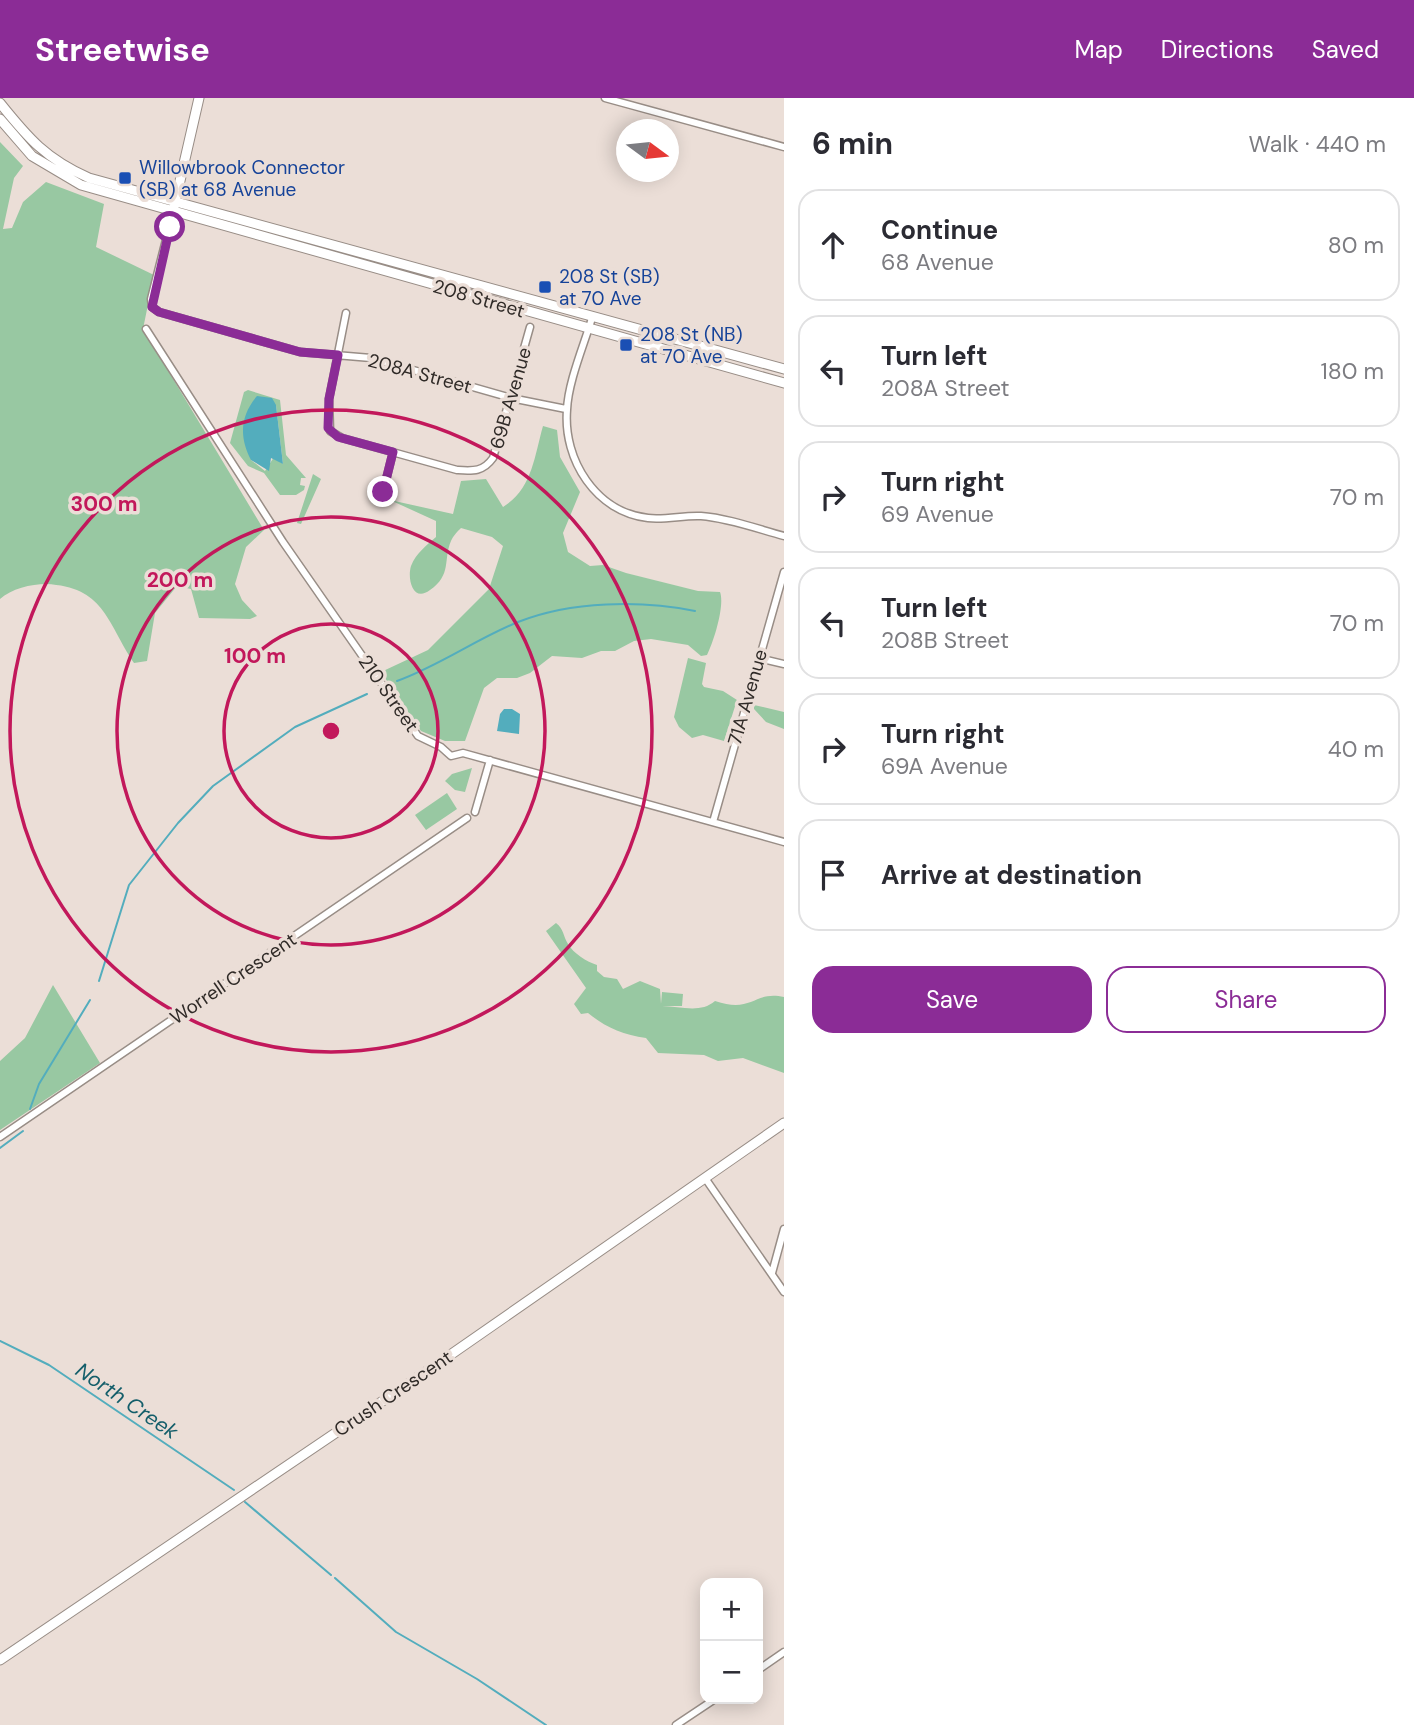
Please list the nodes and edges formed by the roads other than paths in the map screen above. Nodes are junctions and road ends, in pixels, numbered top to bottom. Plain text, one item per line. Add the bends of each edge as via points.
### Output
1 (199, 98) edge
2 (605, 98) edge
3 (0, 103) edge
4 (0, 119) edge
5 (784, 147) edge
6 (174, 207) junction
7 (346, 313) dead end
8 (592, 318) junction
9 (530, 327) dead end
10 (589, 328) junction
11 (146, 329) dead end
12 (338, 355) junction
13 (784, 369) edge
14 (784, 383) edge
15 (511, 398) junction
16 (566, 409) junction
17 (393, 452) junction
18 (383, 492) dead end
19 (784, 536) edge
20 (784, 572) edge
21 (758, 658) junction
22 (784, 664) edge
23 (490, 760) junction
24 (475, 812) dead end
25 (467, 818) dead end
26 (713, 822) junction
27 (784, 842) edge
28 (784, 1123) edge
29 (0, 1138) edge
30 (705, 1178) junction
31 (784, 1229) edge
32 (772, 1273) junction
33 (784, 1292) edge
34 (784, 1652) edge
35 (0, 1660) edge
36 (763, 1667) edge
37 (708, 1704) edge
38 (676, 1725) edge

1 - 6 main road
2 - 5 street
3 - 6 main road via 33,145 52,159 89,178
4 - 6 main road via 32,156 70,180
6 - 8 main road, 208 Street
6 - 10 main road, 208 Street
6 - 12 street, 208A Street via 151,299 153,308 300,352
7 - 12 street
8 - 10 street
8 - 13 main road, 208 Street
9 - 15 street, 69B Avenue
10 - 14 main road, 208 Street
10 - 16 street
11 - 23 street, 210 Street via 283,542 414,732 451,756 463,753
12 - 15 street, 208A Street via 371,358
12 - 17 street via 328,406 330,431
15 - 16 street, 208A Street
15 - 17 street, 69B Avenue via 486,468 457,470
16 - 19 street via 579,470 608,502 648,518 700,516
17 - 18 street
20 - 21 street, 71A Avenue
21 - 22 street
21 - 26 street, 71A Avenue
23 - 24 street
23 - 26 street, 210 Street
25 - 29 street, Worrell Crescent
26 - 27 street, 210 Street
28 - 30 main road, Crush Crescent
30 - 32 street
30 - 35 main road, Crush Crescent
31 - 32 street
32 - 33 street
34 - 36 street
37 - 38 street

